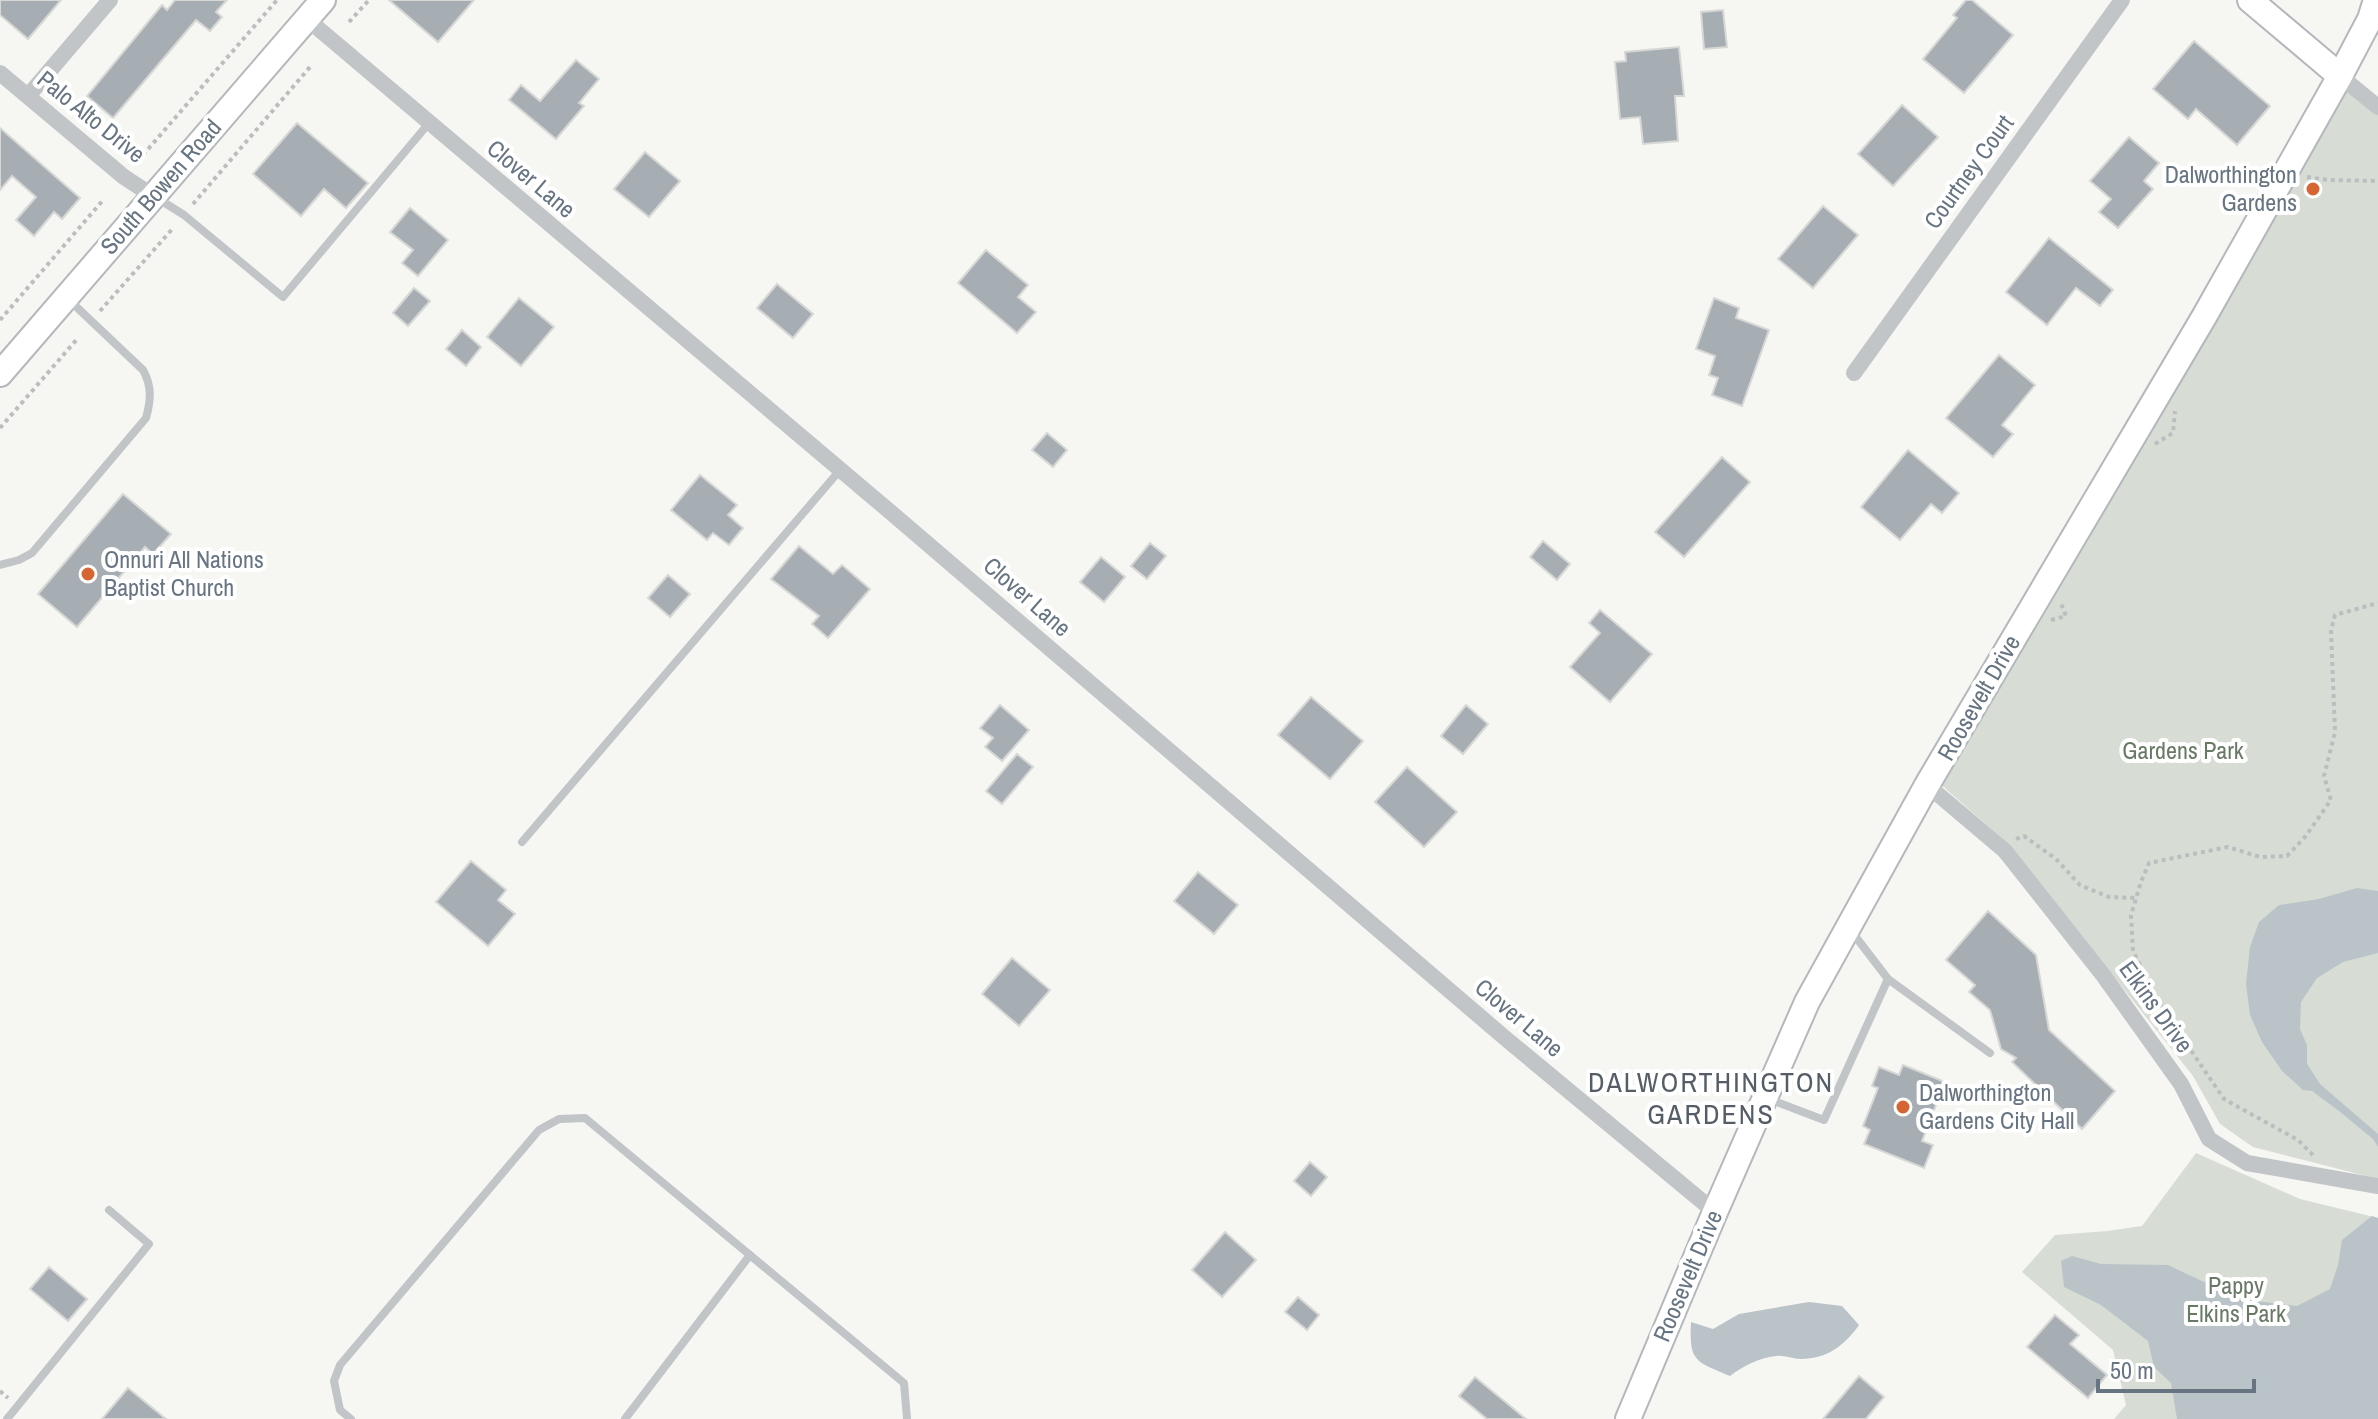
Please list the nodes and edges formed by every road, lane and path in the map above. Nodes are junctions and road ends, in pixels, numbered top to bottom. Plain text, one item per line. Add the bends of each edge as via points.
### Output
1 (110, 0) edge
2 (277, 0) edge
3 (323, 0) edge
4 (369, 0) edge
5 (2122, 0) edge
6 (2250, 0) edge
7 (2376, 0) edge
8 (307, 19) junction
9 (349, 22) dead end
10 (310, 67) dead end
11 (0, 73) edge
12 (2340, 76) junction
13 (28, 96) junction
14 (2378, 107) edge
15 (429, 123) junction
16 (143, 155) dead end
17 (153, 196) junction
18 (104, 199) dead end
19 (193, 204) dead end
20 (174, 227) dead end
21 (66, 298) junction
22 (100, 311) dead end
23 (0, 320) edge
24 (78, 338) dead end
25 (1854, 373) dead end
26 (0, 374) edge
27 (0, 428) edge
28 (840, 470) junction
29 (0, 565) edge
30 (2060, 601) dead end
31 (2378, 603) edge
32 (2018, 632) junction
33 (1927, 785) junction
34 (522, 842) dead end
35 (2007, 843) dead end
36 (2136, 898) junction
37 (1849, 927) junction
38 (1888, 979) junction
39 (1990, 1053) dead end
40 (1765, 1098) junction
41 (2337, 1179) junction
42 (2378, 1186) edge
43 (109, 1210) dead end
44 (1715, 1212) junction
45 (750, 1255) junction
46 (0, 1391) edge
47 (8, 1398) dead end
48 (7, 1419) edge
49 (351, 1419) edge
50 (625, 1419) edge
51 (907, 1419) edge
52 (1628, 1419) edge

1 - 13 street
2 - 16 path
3 - 8 street, South Bowen Road
4 - 9 path
5 - 25 street, Courtney Court
6 - 12 street
7 - 12 street, Roosevelt Drive
8 - 15 street, Clover Lane
8 - 17 street, South Bowen Road
10 - 19 path
11 - 13 street, Palo Alto Drive
12 - 14 street
12 - 32 street, Roosevelt Drive
13 - 17 street, Palo Alto Drive
15 - 17 lane via 283,297 184,215
15 - 28 street, Clover Lane
17 - 21 street, South Bowen Road
18 - 23 path
20 - 22 path
21 - 26 street, South Bowen Road
21 - 29 lane via 143,370 150,382 150,405 146,418 32,553
24 - 27 path
28 - 34 lane
28 - 44 street, Clover Lane
30 - 32 path via 2066,616
31 - 36 path via 2335,615 2335,732 2324,776 2331,800 2305,837 2287,856 2260,857 2228,847 2149,863
32 - 33 street, Roosevelt Drive
33 - 37 street, Roosevelt Drive
33 - 41 street, Elkins Drive via 2005,851 2181,1084 2209,1139 2247,1163
35 - 36 path via 2024,836 2080,885 2109,897
36 - 41 path via 2131,915 2133,951 2162,1008 2224,1099 2298,1140
37 - 38 lane
37 - 40 street, Roosevelt Drive via 1807,1002
38 - 39 lane
38 - 40 lane via 1824,1120
40 - 44 street, Roosevelt Drive
41 - 42 street, Elkins Drive
43 - 48 lane via 149,1244
44 - 52 street, Roosevelt Drive
45 - 49 lane via 585,1118 559,1119 539,1130 340,1365 334,1381 340,1410
45 - 50 lane
45 - 51 lane via 904,1383
46 - 47 path

